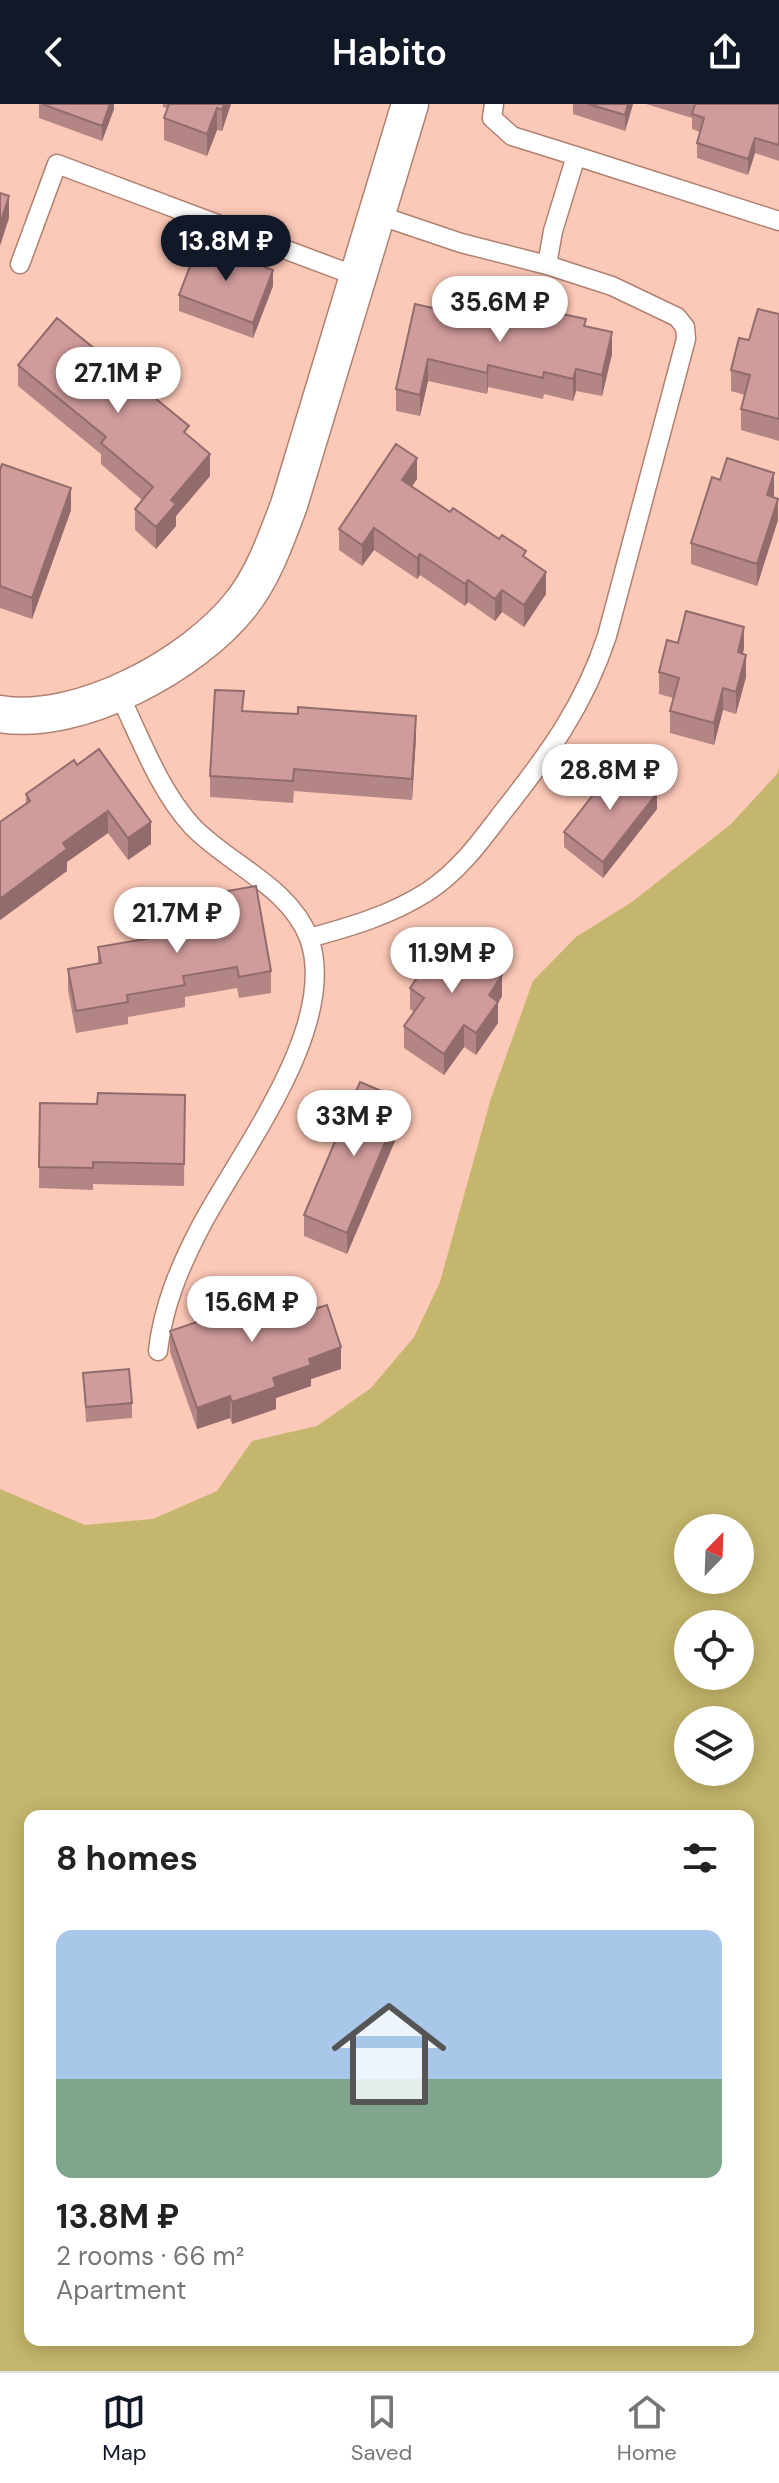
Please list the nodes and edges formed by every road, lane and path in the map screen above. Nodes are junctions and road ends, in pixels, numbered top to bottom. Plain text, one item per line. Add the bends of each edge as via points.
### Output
1 (410, 104) edge
2 (494, 104) edge
3 (576, 156) junction
4 (378, 215) junction
5 (779, 221) edge
6 (20, 264) dead end
7 (547, 265) junction
8 (356, 276) junction
9 (119, 694) junction
10 (0, 714) edge
11 (309, 938) junction
12 (158, 1351) dead end

1 - 4 street
2 - 3 lane via 492,118 512,136
3 - 5 lane
3 - 7 lane
4 - 7 lane
4 - 8 street
6 - 8 lane via 57,164
7 - 11 lane via 612,286 677,317 685,327 596,668 551,750 451,874 401,907
8 - 9 street via 289,505 256,582 240,605 182,657
9 - 10 street via 42,715
9 - 11 lane via 169,793 191,824 271,888 293,910
11 - 12 lane via 314,993 297,1053 184,1260 161,1323

